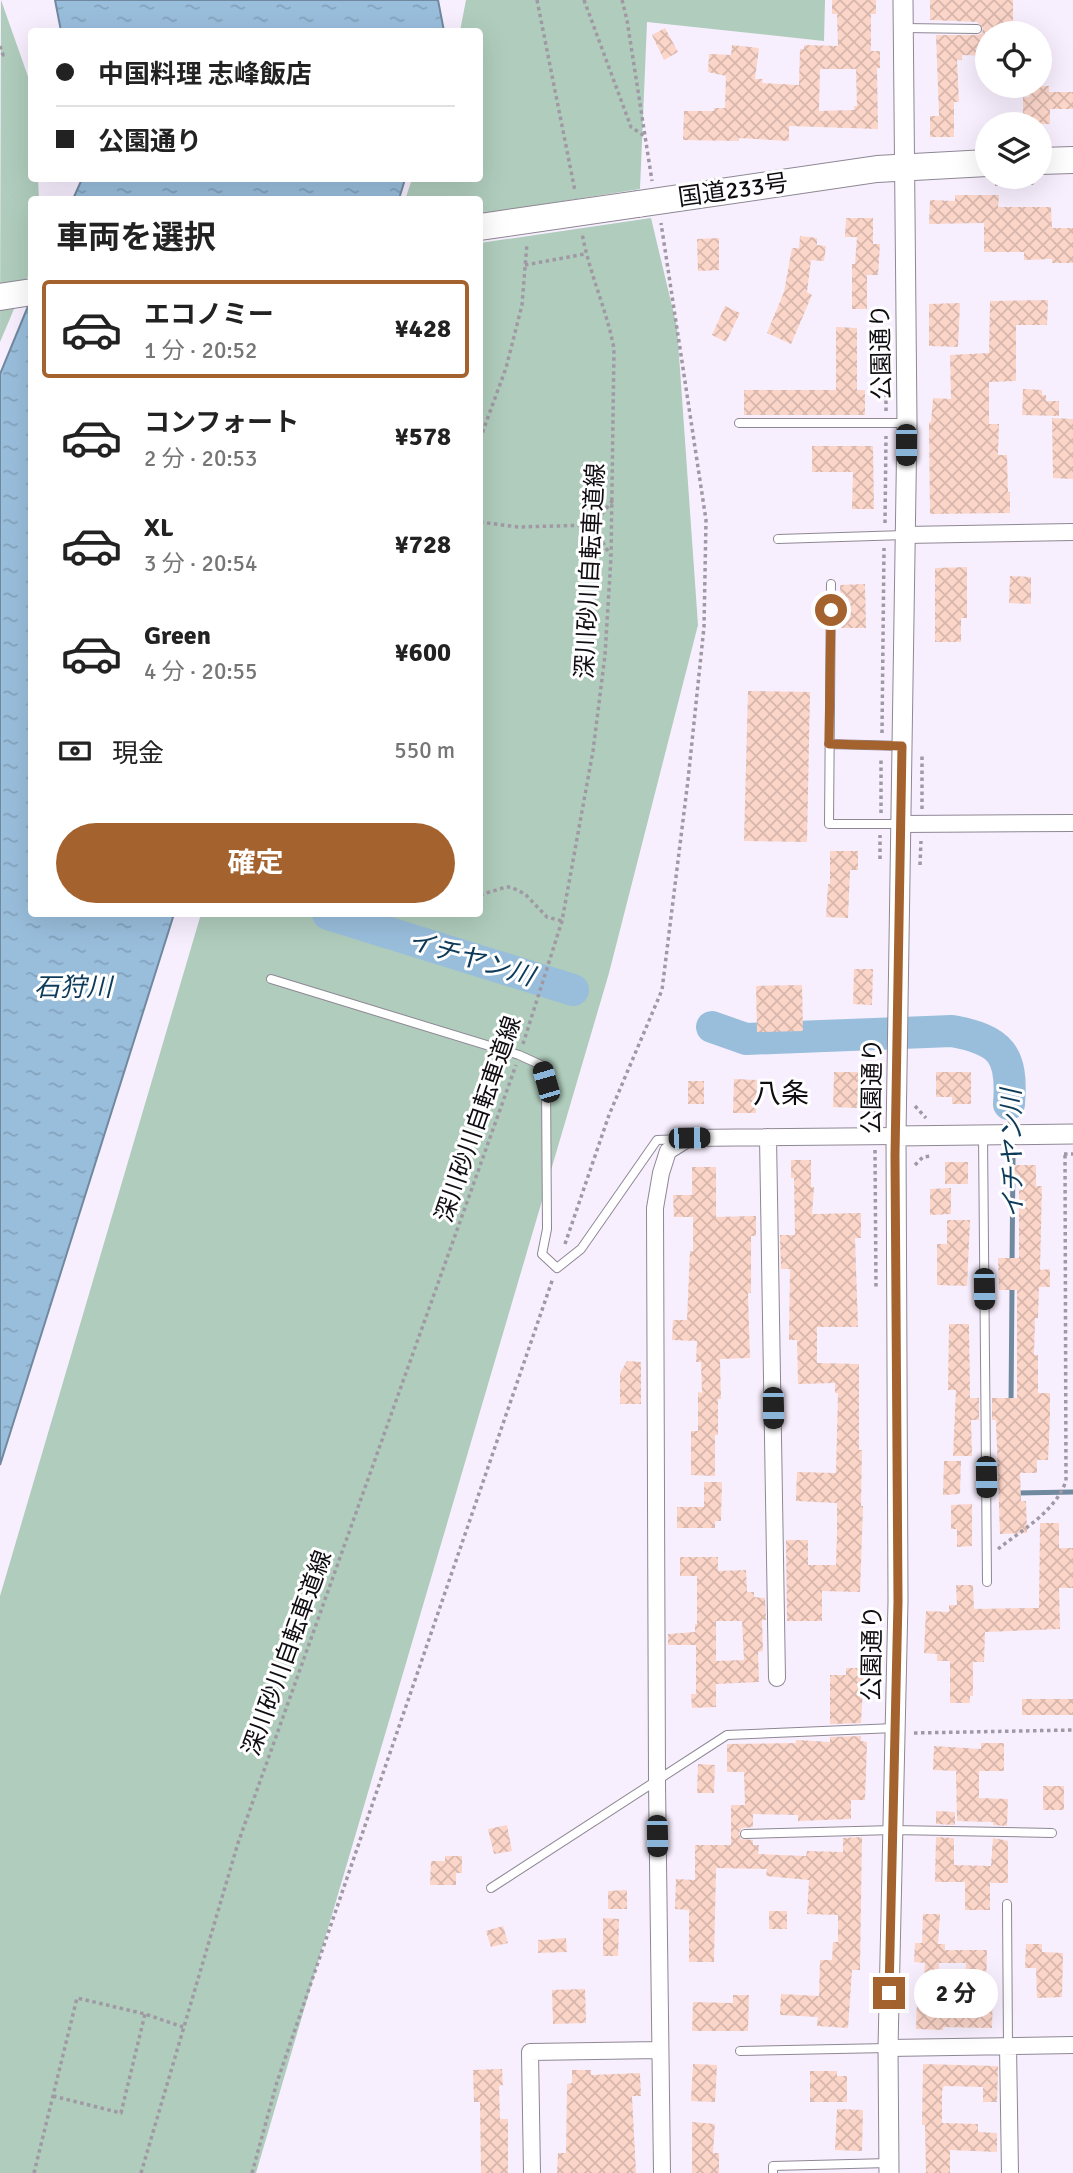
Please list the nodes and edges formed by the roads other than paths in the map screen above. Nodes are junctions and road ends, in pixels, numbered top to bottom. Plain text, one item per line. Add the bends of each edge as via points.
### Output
1 (904, 0) edge
2 (904, 28) junction
3 (975, 29) edge
4 (1073, 160) edge
5 (904, 167) junction
6 (1052, 168) edge
7 (975, 173) edge
8 (483, 227) edge
9 (28, 293) edge
10 (0, 297) edge
11 (739, 423) dead end
12 (907, 423) junction
13 (1073, 533) edge
14 (905, 535) junction
15 (778, 539) dead end
16 (831, 584) dead end
17 (829, 744) junction
18 (902, 746) junction
19 (1073, 823) edge
20 (901, 824) junction
21 (271, 979) dead end
22 (1073, 1133) edge
23 (983, 1135) junction
24 (896, 1136) junction
25 (768, 1137) junction
26 (689, 1138) junction
27 (987, 1582) dead end
28 (777, 1678) dead end
29 (903, 1731) junction
30 (656, 1783) junction
31 (892, 1830) junction
32 (1052, 1833) dead end
33 (746, 1834) dead end
34 (491, 1888) dead end
35 (1007, 1904) dead end
36 (1073, 2045) edge
37 (1008, 2046) junction
38 (888, 2048) junction
39 (660, 2050) junction
40 (740, 2051) dead end
41 (889, 2168) edge
42 (531, 2173) edge
43 (662, 2173) edge
44 (773, 2173) edge
45 (1010, 2173) edge

1 - 2 street, 公園通り
2 - 3 lane
2 - 5 street, 公園通り
4 - 6 highway
5 - 7 highway, 国道233号
5 - 8 highway, 国道233号, bridge
5 - 12 street, 公園通り
9 - 10 highway
11 - 12 lane
12 - 14 street, 公園通り
13 - 14 street
14 - 15 lane
14 - 18 street, 公園通り
16 - 17 lane
17 - 18 lane
17 - 20 lane via 829,824
18 - 20 street, 公園通り
19 - 20 street
20 - 24 street, 公園通り
21 - 26 lane via 541,1065 546,1082 547,1229 542,1254 557,1268 581,1249 657,1140
22 - 23 street
23 - 24 street
23 - 27 lane
24 - 25 street
24 - 29 street, 公園通り
25 - 26 street
25 - 28 street
26 - 30 street via 668,1151 655,1208
29 - 30 lane via 727,1735
29 - 31 street, 公園通り
30 - 34 lane
30 - 39 street
31 - 32 lane
31 - 33 lane
31 - 38 street, 公園通り
35 - 37 lane
36 - 37 street
37 - 38 street
37 - 45 street
38 - 40 lane
38 - 41 street, 公園通り
39 - 42 street via 530,2052
39 - 43 street
41 - 44 lane via 773,2166

